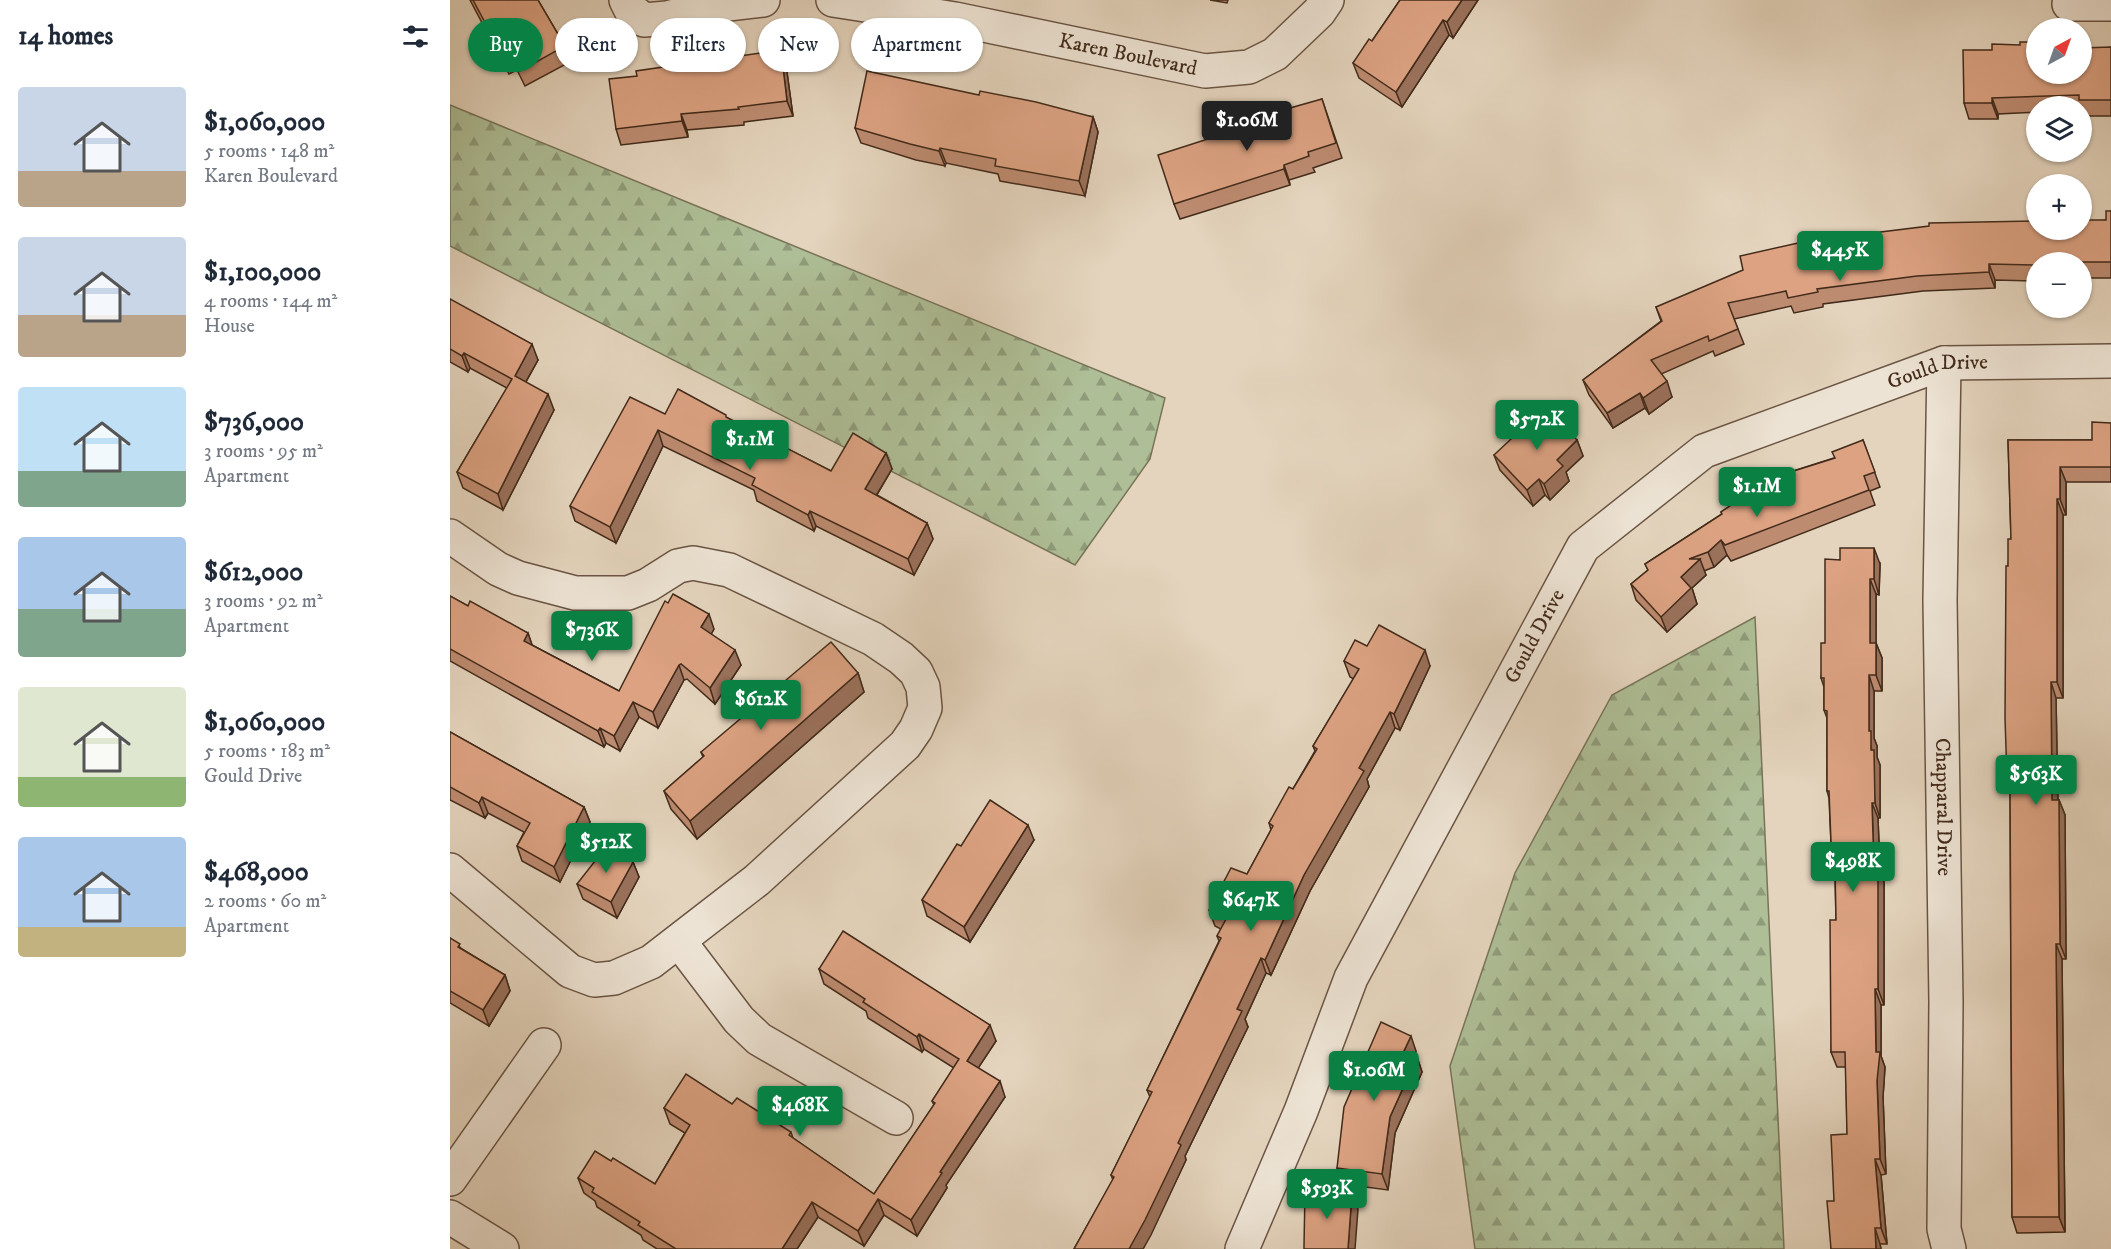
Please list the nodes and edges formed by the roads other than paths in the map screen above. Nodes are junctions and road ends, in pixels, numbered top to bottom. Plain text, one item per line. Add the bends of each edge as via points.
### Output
1 (626, 0) edge
2 (763, 0) edge
3 (833, 0) edge
4 (1327, 0) edge
5 (717, 3) edge
6 (2069, 4) dead end
7 (2111, 4) edge
8 (2111, 361) edge
9 (1944, 363) junction
10 (450, 536) edge
11 (450, 870) edge
12 (680, 941) junction
13 (544, 1045) dead end
14 (897, 1118) dead end
15 (450, 1179) edge
16 (450, 1217) edge
17 (502, 1249) edge
18 (1242, 1249) edge
19 (1949, 1249) edge

1 - 5 street via 644,20 667,18
2 - 5 street
3 - 4 street, Karen Boulevard via 955,18 1205,71 1249,67 1275,54
6 - 7 street
8 - 9 street, Gould Drive
9 - 18 street, Gould Drive via 1704,451 1583,547 1351,978 1301,1112
9 - 19 street, Chapparal Drive via 1940,600 1946,1002 1944,1229
10 - 12 street via 508,574 575,593 628,593 678,566 693,563 729,570 873,639 915,672 923,687 925,708 905,745 757,880
11 - 12 street via 553,959 594,980 614,978 651,962
12 - 14 street via 739,1020 759,1040
13 - 15 street
16 - 17 street

